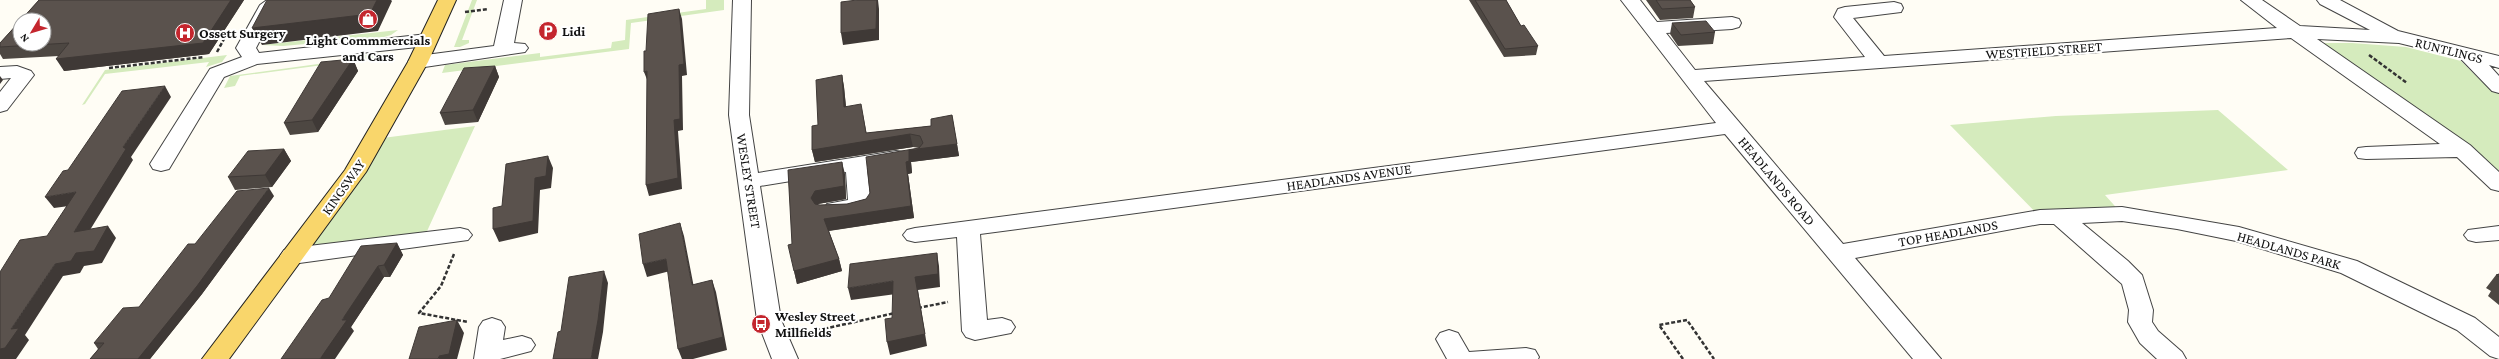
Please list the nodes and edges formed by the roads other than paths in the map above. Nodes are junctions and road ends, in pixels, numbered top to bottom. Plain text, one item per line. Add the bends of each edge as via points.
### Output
1 (742, 0) edge
2 (1630, 0) edge
3 (2250, 0) edge
4 (2326, 0) edge
5 (512, 3) edge
6 (269, 5) edge
7 (443, 8) edge
8 (1894, 8) dead end
9 (1732, 23) dead end
10 (1651, 28) junction
11 (2296, 32) junction
12 (2399, 37) junction
13 (427, 40) junction
14 (2467, 54) junction
15 (254, 59) junction
16 (418, 62) junction
17 (1878, 62) junction
18 (2499, 62) edge
19 (0, 73) edge
20 (1690, 76) junction
21 (2499, 86) edge
22 (0, 106) edge
23 (1730, 127) junction
24 (2462, 150) junction
25 (2366, 153) dead end
26 (913, 154) edge
27 (161, 164) dead end
28 (856, 164) junction
29 (749, 181) junction
30 (2499, 184) edge
31 (826, 210) edge
32 (2058, 215) junction
33 (968, 228) junction
34 (2499, 233) edge
35 (460, 235) road end
36 (915, 235) dead end
37 (2476, 235) dead end
38 (1838, 253) junction
39 (292, 256) junction
40 (492, 327) road end
41 (1002, 327) dead end
42 (522, 345) dead end
43 (781, 349) edge
44 (2499, 350) edge
45 (487, 356) edge
46 (1526, 357) dead end
47 (216, 359) edge
48 (1474, 359) edge
49 (1928, 359) edge
50 (2173, 359) edge

1 - 29 street, WESLEY STREET via 739,115
2 - 10 street, HEADLANDS ROAD
3 - 11 street
4 - 12 street
5 - 16 street via 510,49
6 - 15 street via 246,48
7 - 13 main road, KINGSWAY
8 - 17 street via 1853,12 1843,17
9 - 10 street
10 - 20 street, HEADLANDS ROAD
11 - 12 street, WESTFIELD STREET
11 - 17 street, WESTFIELD STREET
11 - 24 street
12 - 14 street, RUNTLINGS
13 - 15 street
13 - 16 main road, KINGSWAY
14 - 18 street, RUNTLINGS
14 - 21 street
15 - 27 street via 216,73
16 - 39 main road, KINGSWAY via 355,172
17 - 20 street, WESTFIELD STREET
19 - 22 street via 17,72 24,75
20 - 23 street, HEADLANDS ROAD
23 - 33 street, HEADLANDS AVENUE
23 - 38 street, HEADLANDS ROAD
24 - 25 street
24 - 30 street
26 - 28 street
28 - 29 street
28 - 31 street via 860,205
29 - 43 street, WESLEY STREET via 770,320
32 - 38 street, TOP HEADLANDS
32 - 44 street, HEADLANDS PARK via 2122,214 2177,222 2239,234 2349,267 2466,324
32 - 50 street via 2133,281 2141,310 2140,322 2149,337
33 - 36 street, HEADLANDS AVENUE
33 - 41 street via 975,331
34 - 37 street
35 - 39 street
38 - 49 street, HEADLANDS ROAD
39 - 47 main road, KINGSWAY
40 - 45 street
42 - 45 street
46 - 48 street

